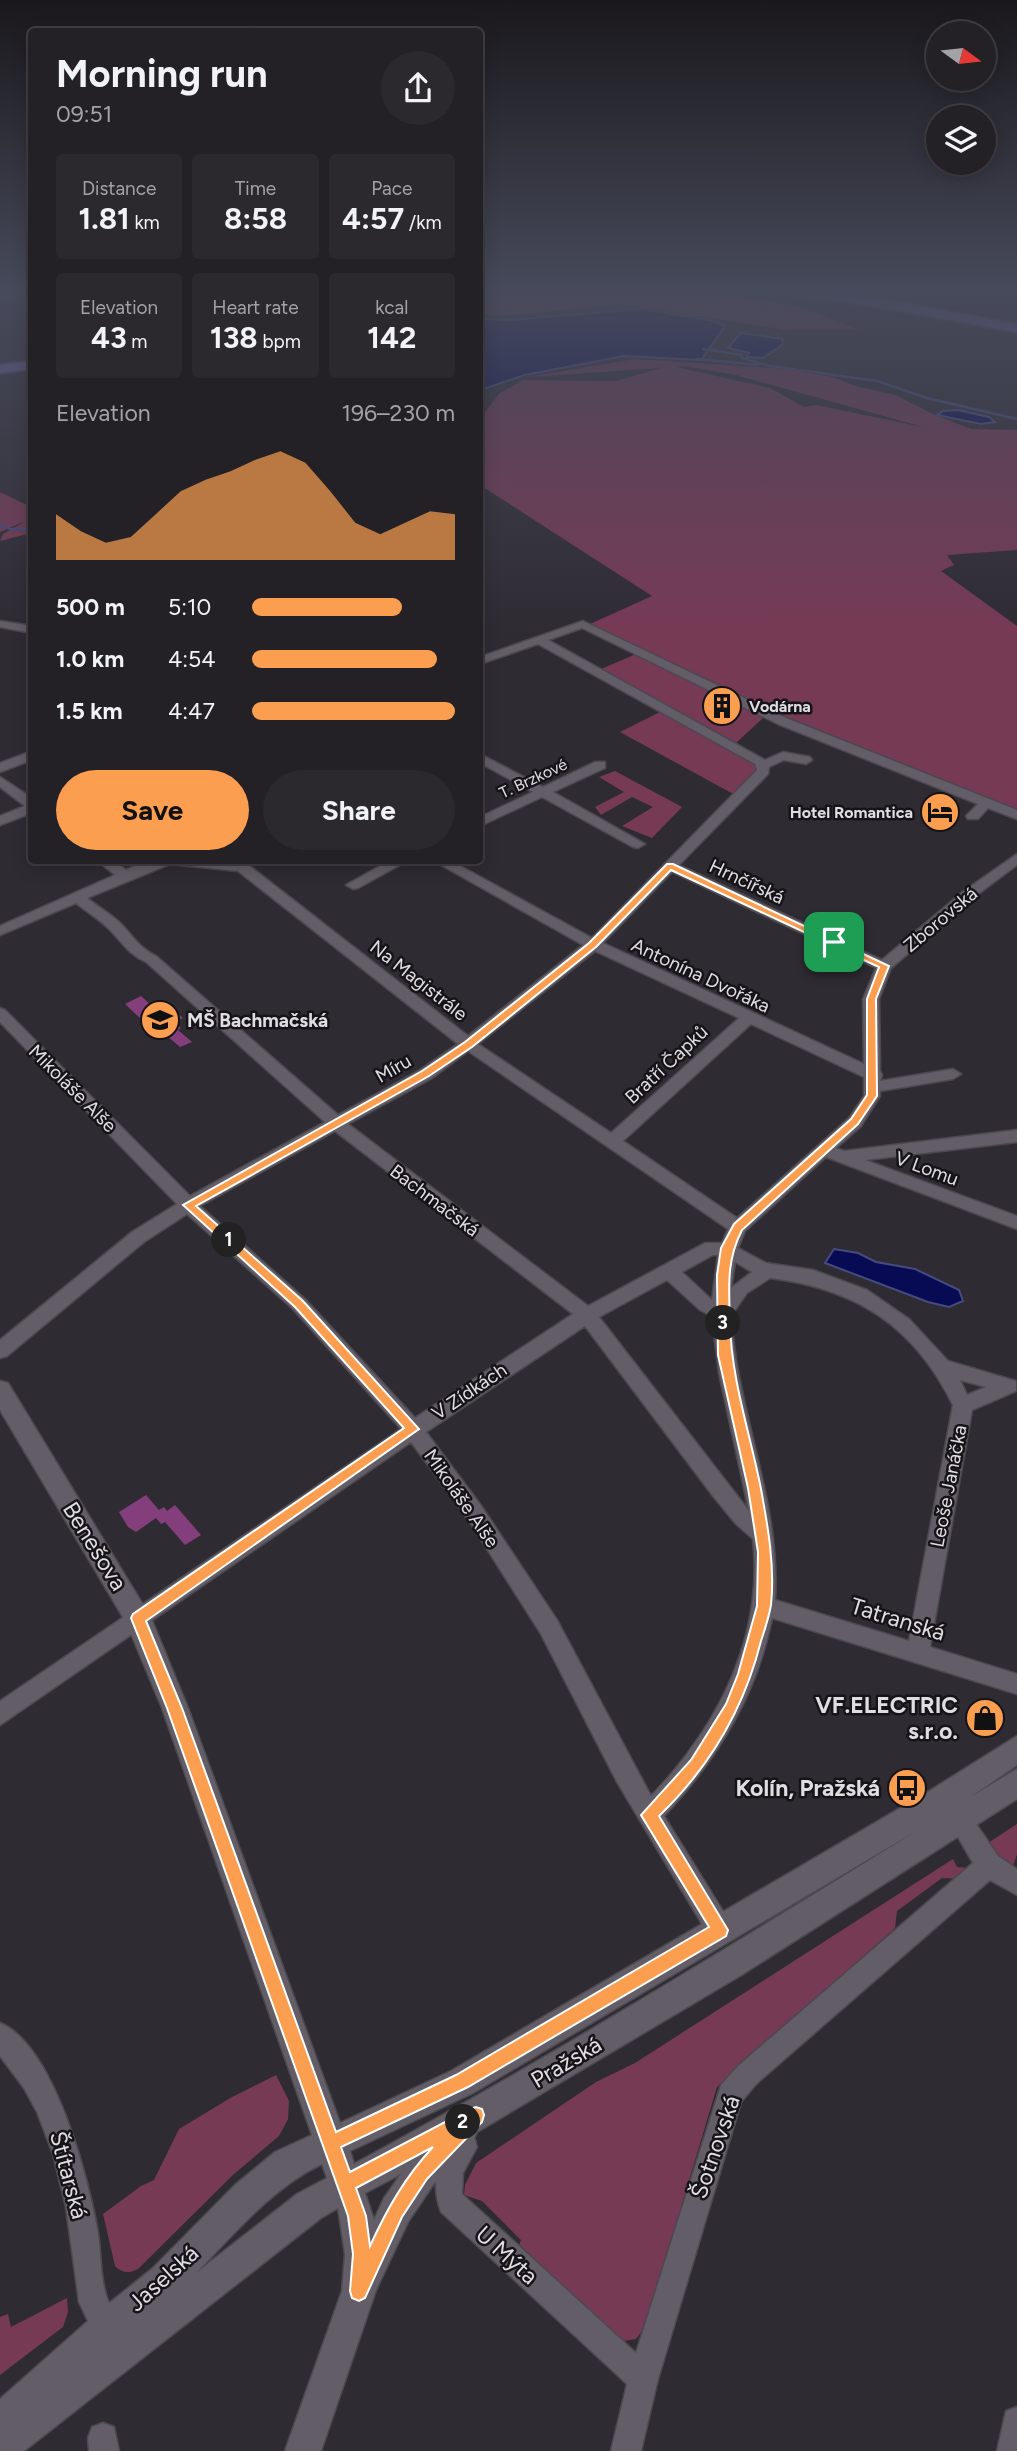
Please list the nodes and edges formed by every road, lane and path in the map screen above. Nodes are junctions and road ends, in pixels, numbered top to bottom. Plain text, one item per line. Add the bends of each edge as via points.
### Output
1 (0, 624) edge
2 (28, 629) edge
3 (539, 640) junction
4 (483, 660) edge
5 (28, 757) edge
6 (483, 760) edge
7 (806, 760) dead end
8 (600, 765) dead end
9 (763, 765) junction
10 (0, 768) edge
11 (0, 780) edge
12 (543, 793) junction
13 (986, 803) junction
14 (28, 804) edge
15 (28, 809) edge
16 (1017, 815) edge
17 (973, 816) dead end
18 (0, 821) edge
19 (483, 821) edge
20 (638, 844) dead end
21 (1017, 858) edge
22 (108, 864) edge
23 (157, 864) edge
24 (227, 864) edge
25 (394, 864) edge
26 (446, 864) edge
27 (670, 866) junction
28 (125, 876) junction
29 (353, 885) dead end
30 (77, 897) junction
31 (0, 931) edge
32 (593, 945) junction
33 (884, 966) junction
34 (0, 1013) edge
35 (748, 1018) junction
36 (468, 1044) junction
37 (953, 1074) dead end
38 (874, 1081) junction
39 (337, 1124) junction
40 (1017, 1136) edge
41 (613, 1142) junction
42 (832, 1153) junction
43 (188, 1205) junction
44 (1017, 1223) edge
45 (738, 1227) junction
46 (727, 1248) junction
47 (768, 1271) junction
48 (669, 1272) junction
49 (723, 1313) junction
50 (587, 1315) junction
51 (0, 1351) edge
52 (944, 1368) junction
53 (1013, 1385) edge
54 (0, 1390) edge
55 (963, 1405) junction
56 (413, 1429) junction
57 (761, 1533) junction
58 (764, 1606) junction
59 (138, 1618) junction
60 (918, 1652) junction
61 (1017, 1684) edge
62 (0, 1714) edge
63 (1017, 1749) edge
64 (1017, 1783) edge
65 (649, 1815) junction
66 (960, 1820) junction
67 (989, 1865) junction
68 (1017, 1882) edge
69 (720, 1930) junction
70 (0, 2036) edge
71 (483, 2112) junction
72 (331, 2143) junction
73 (346, 2184) junction
74 (359, 2291) junction
75 (109, 2325) junction
76 (643, 2379) junction
77 (1017, 2422) edge
78 (0, 2423) edge
79 (0, 2447) edge
80 (303, 2451) edge
81 (626, 2451) edge
82 (1012, 2451) edge

1 - 2 street
3 - 4 street
3 - 9 street
3 - 13 street via 583,624 782,721
5 - 10 street
6 - 12 street
7 - 9 street via 783,756
8 - 12 street, T. Brzkové
9 - 27 street, Míru via 763,771
11 - 14 street
12 - 19 street, T. Brzkové
12 - 20 street
13 - 16 street
13 - 17 street
15 - 18 street
21 - 33 street, Zborovská
22 - 28 street
23 - 28 street
24 - 36 street, Na Magistrále via 242,867
25 - 29 street
26 - 32 street, Antonína Dvořáka
27 - 32 street, Míru
27 - 33 street, Hrnčířská
28 - 30 street
30 - 31 street
30 - 39 street, Bachmačská
32 - 35 street, Antonína Dvořáka
32 - 36 street, Míru
33 - 38 street, Zborovská via 872,999
34 - 43 street, Mikoláše Alše
35 - 38 street, Antonína Dvořáka
35 - 41 street, Bratří Čapků
36 - 39 street, Míru via 426,1074
36 - 41 street, Na Magistrále
37 - 38 street
38 - 42 street via 872,1096
39 - 43 street, Míru
39 - 50 street, Bachmačská
40 - 42 street
41 - 45 street, Na Magistrále
42 - 44 street, V Lomu
42 - 45 street
43 - 51 street, Míru via 138,1237
43 - 56 street, Mikoláše Alše via 299,1304
45 - 46 street
46 - 47 street, Leoše Janáčka
46 - 48 street, V Zídkách via 711,1248
46 - 49 street
47 - 49 street via 741,1288
47 - 52 street, Leoše Janáčka via 811,1276 865,1298 902,1323
48 - 49 street via 706,1306
48 - 50 street, V Zídkách
49 - 57 street via 724,1355
50 - 56 street, V Zídkách
50 - 57 street, Bachmačská via 720,1490
52 - 53 street
52 - 55 street, Leoše Janáčka
53 - 55 street
54 - 59 street, Benešova
55 - 60 street, Leoše Janáčka
56 - 59 street, V Zídkách
56 - 65 street, Mikoláše Alše via 475,1513 549,1627
57 - 58 street
58 - 60 street, Tatranská
58 - 65 street via 732,1709 680,1786
59 - 62 street, V Zídkách
59 - 72 street, Benešova via 175,1708
60 - 61 street, Tatranská
63 - 69 street, Pražská
64 - 66 street, Pražská
65 - 69 street, Mikoláše Alše
66 - 67 street
66 - 71 street, Pražská
67 - 68 street
67 - 76 street, Šotnovská via 730,2094
69 - 72 street, Pražská via 462,2081
70 - 75 street, Štítarská via 45,2098 60,2135 76,2188 94,2306
71 - 73 street, Pražská
71 - 74 street via 421,2173 396,2210
71 - 76 street, U Mýta via 449,2168 446,2188 451,2202
72 - 73 street, Benešova
72 - 75 street, Jaselská via 287,2164 247,2197 165,2280
73 - 74 street via 359,2229
73 - 79 street, Jaselská via 309,2206
74 - 80 street
75 - 78 street, Jaselská
76 - 81 street, Šotnovská
77 - 82 street

